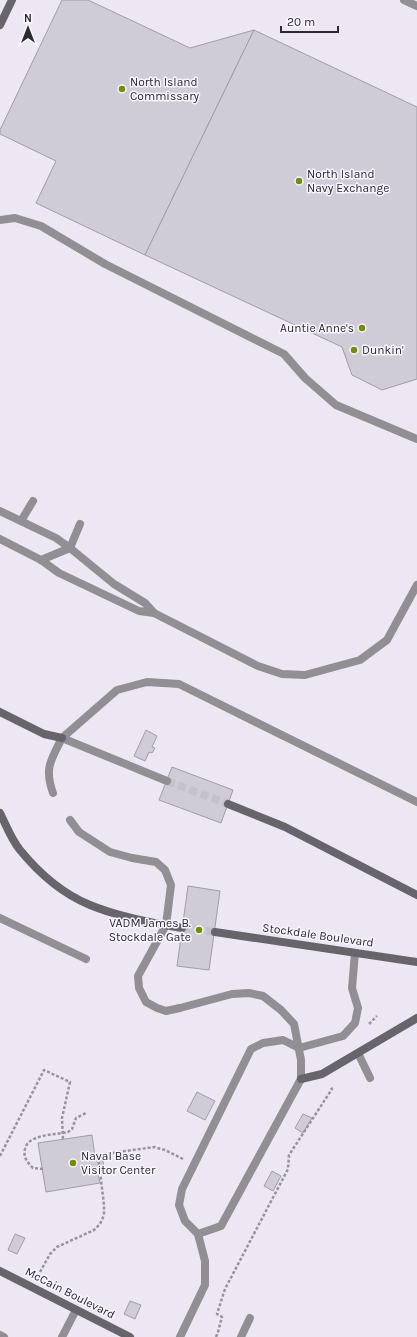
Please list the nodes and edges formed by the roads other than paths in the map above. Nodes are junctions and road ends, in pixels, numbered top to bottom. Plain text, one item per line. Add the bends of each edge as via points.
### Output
1 (12, 0) edge
2 (404, 0) edge
3 (417, 6) edge
4 (0, 25) edge
5 (0, 220) edge
6 (417, 439) edge
7 (33, 501) dead end
8 (0, 511) edge
9 (21, 521) junction
10 (80, 524) dead end
11 (0, 539) edge
12 (70, 548) junction
13 (41, 560) junction
14 (417, 585) edge
15 (154, 613) junction
16 (0, 712) edge
17 (62, 738) junction
18 (166, 781) tunnel mouth
19 (53, 793) dead end
20 (417, 802) edge
21 (228, 804) tunnel mouth
22 (0, 813) edge
23 (70, 820) dead end
24 (417, 895) edge
25 (0, 918) edge
26 (166, 925) junction
27 (182, 928) tunnel mouth
28 (215, 932) tunnel mouth
29 (355, 953) junction
30 (86, 959) dead end
31 (417, 962) edge
32 (417, 1018) edge
33 (299, 1048) junction
34 (358, 1053) junction
35 (370, 1078) dead end
36 (300, 1079) junction
37 (198, 1234) junction
38 (0, 1271) edge
39 (76, 1310) junction
40 (250, 1318) dead end
41 (0, 1335) edge
42 (4, 1337) edge
43 (62, 1337) edge
44 (130, 1337) edge
45 (180, 1337) edge
46 (241, 1337) edge

1 - 4 main road
2 - 3 street
5 - 6 street via 15,218 41,226 105,264 284,354 305,378 336,405
7 - 9 street
8 - 9 street
9 - 12 street via 56,538
10 - 12 street
11 - 13 street
12 - 13 street
12 - 15 street via 114,584 145,603
13 - 15 street via 59,573 139,611
14 - 15 street via 387,640 360,660 305,675 282,674 258,666
16 - 17 main road via 44,734
17 - 18 street
17 - 19 street via 50,762 48,779
17 - 20 street via 118,690 148,682 179,684
21 - 24 main road via 286,826
22 - 26 main road via 20,850 48,878 67,892 101,910
23 - 26 street via 79,832 110,852 156,862 165,870 170,884
25 - 30 street
26 - 27 main road
26 - 33 street via 138,976 139,988 146,1002 166,1011 232,994 249,993 263,996 294,1024
28 - 29 main road, Stockdale Boulevard
29 - 31 main road, Stockdale Boulevard
29 - 33 street via 352,988 358,1008 355,1023 343,1036
32 - 34 main road
33 - 36 street
33 - 37 street via 283,1040 263,1043 251,1049 182,1189 179,1205 185,1222
34 - 35 street
34 - 36 main road via 325,1072
36 - 37 street via 221,1226
37 - 45 street via 205,1261 205,1285
38 - 39 main road, McCain Boulevard
39 - 43 street
39 - 44 main road, McCain Boulevard
40 - 46 street
41 - 42 street

